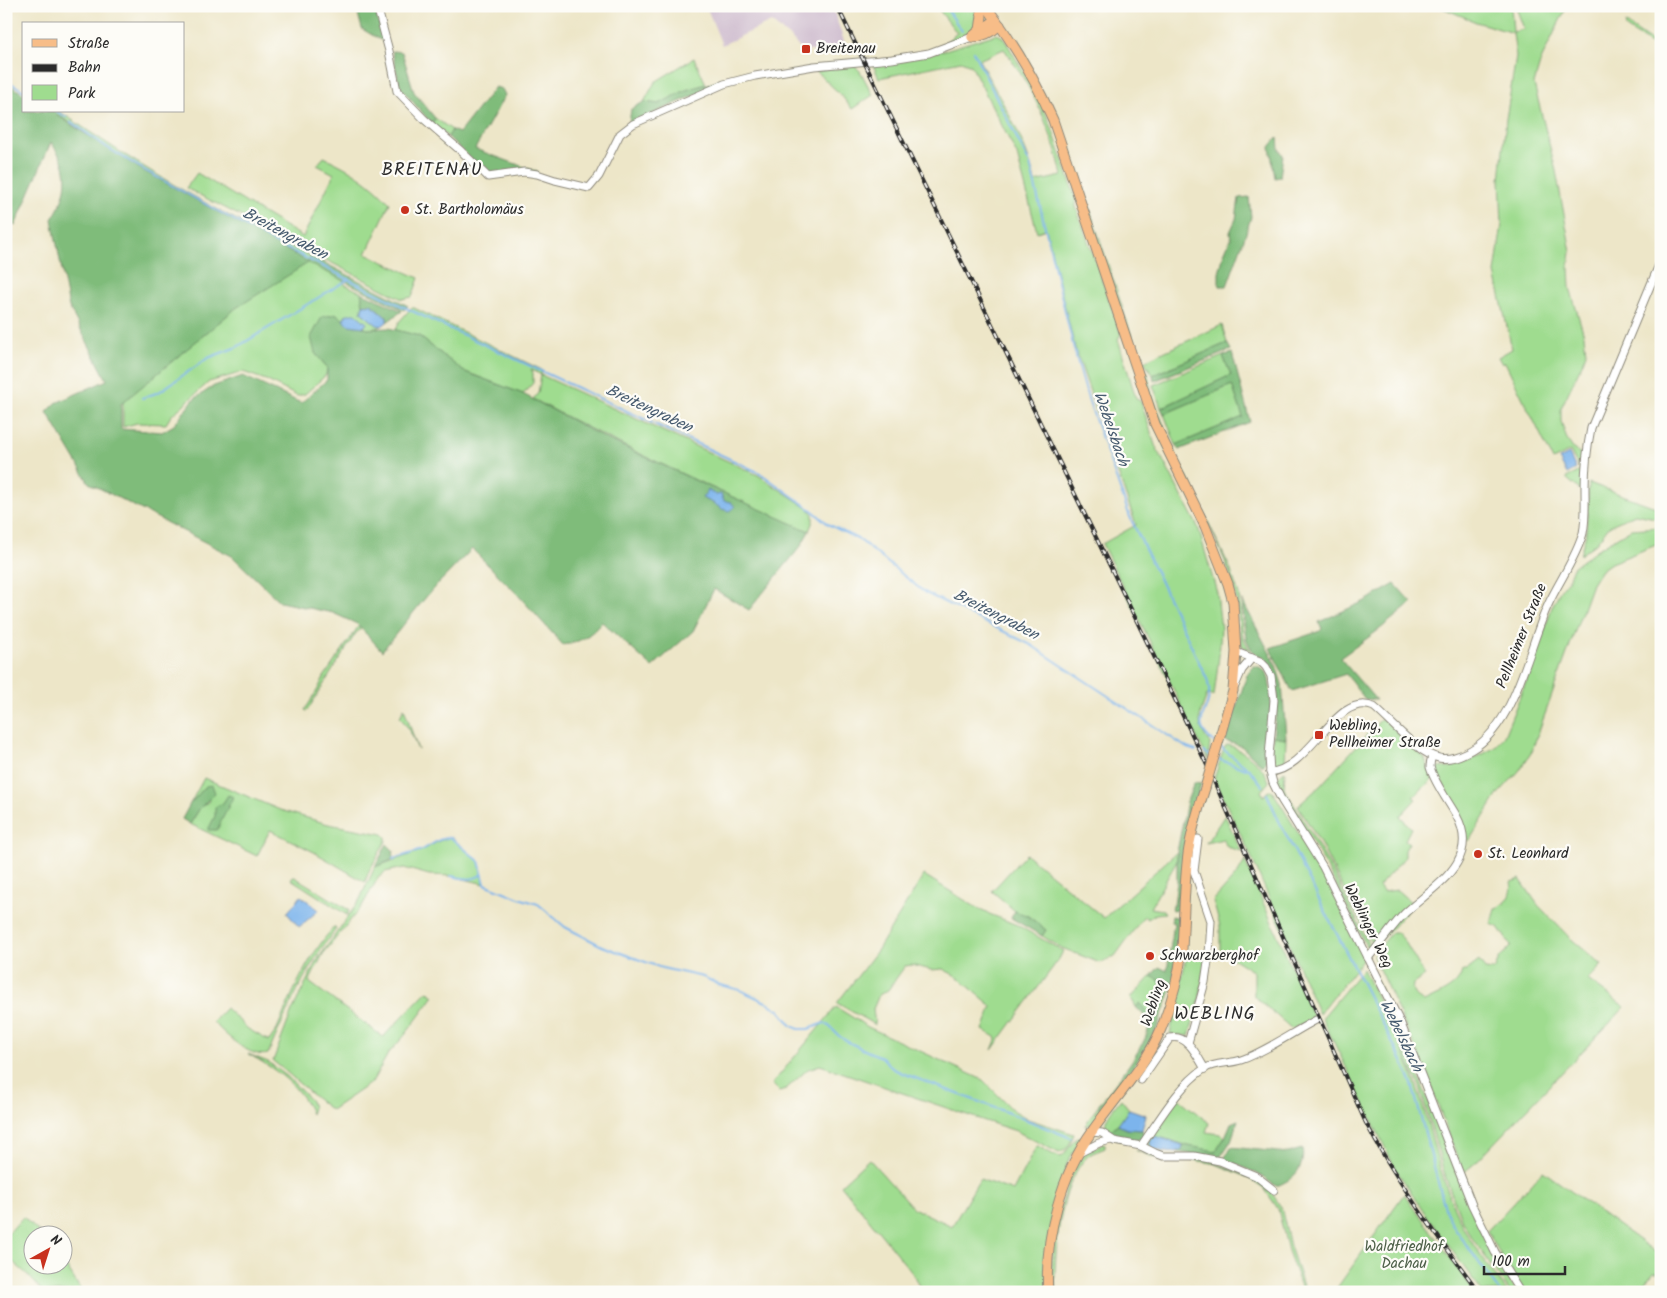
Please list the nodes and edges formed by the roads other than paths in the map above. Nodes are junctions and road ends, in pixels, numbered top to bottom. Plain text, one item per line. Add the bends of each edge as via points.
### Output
1 (377, 6) edge
2 (980, 6) edge
3 (986, 6) edge
4 (998, 23) junction
5 (980, 30) junction
6 (972, 37) junction
7 (1661, 260) edge
8 (1236, 652) junction
9 (1252, 658) junction
10 (1232, 691) junction
11 (1432, 756) junction
12 (1270, 772) junction
13 (1195, 836) junction
14 (1368, 958) junction
15 (1316, 1020) dead end
16 (1188, 1043) junction
17 (1205, 1069) junction
18 (1141, 1080) dead end
19 (1091, 1132) junction
20 (1107, 1141) junction
21 (1141, 1146) junction
22 (1079, 1153) junction
23 (1274, 1190) dead end
24 (1048, 1292) edge
25 (1520, 1292) edge

1 - 6 street via 397,91 488,177 524,172 589,188 599,176 620,134 633,124 724,84 814,66 929,53
2 - 5 main road
3 - 4 main road, Webling
4 - 5 main road
4 - 6 main road via 990,33
4 - 8 main road, Webling via 1034,80 1053,120 1155,424 1220,561 1232,602
5 - 6 main road
7 - 11 street, Pellheimer Straße via 1591,428 1584,524 1579,544 1547,606 1515,692 1490,736 1478,747 1449,758
8 - 9 street
8 - 10 main road, Webling
9 - 10 street
9 - 12 street, Weblinger Weg via 1266,667 1274,688
10 - 13 main road, Webling, bridge
11 - 12 street via 1374,707 1361,704 1345,711 1300,757 1278,772
11 - 14 street via 1430,766 1459,821 1464,841 1461,857 1448,875 1404,915
12 - 14 street, Weblinger Weg via 1277,792 1323,867
13 - 16 street via 1194,871 1211,921 1206,982
13 - 19 main road, Webling via 1186,873 1182,951 1167,1014 1151,1049
14 - 25 street, Weblinger Weg via 1415,1058 1472,1205 1495,1252
15 - 17 street via 1241,1060
16 - 17 street
16 - 18 street, Webling via 1170,1038
17 - 21 street via 1169,1105
19 - 20 street via 1102,1133
19 - 22 main road, Webling
20 - 21 street
20 - 22 street
21 - 23 street via 1163,1156 1194,1156 1220,1161 1256,1176
22 - 24 main road, Webling via 1057,1210 1050,1249

